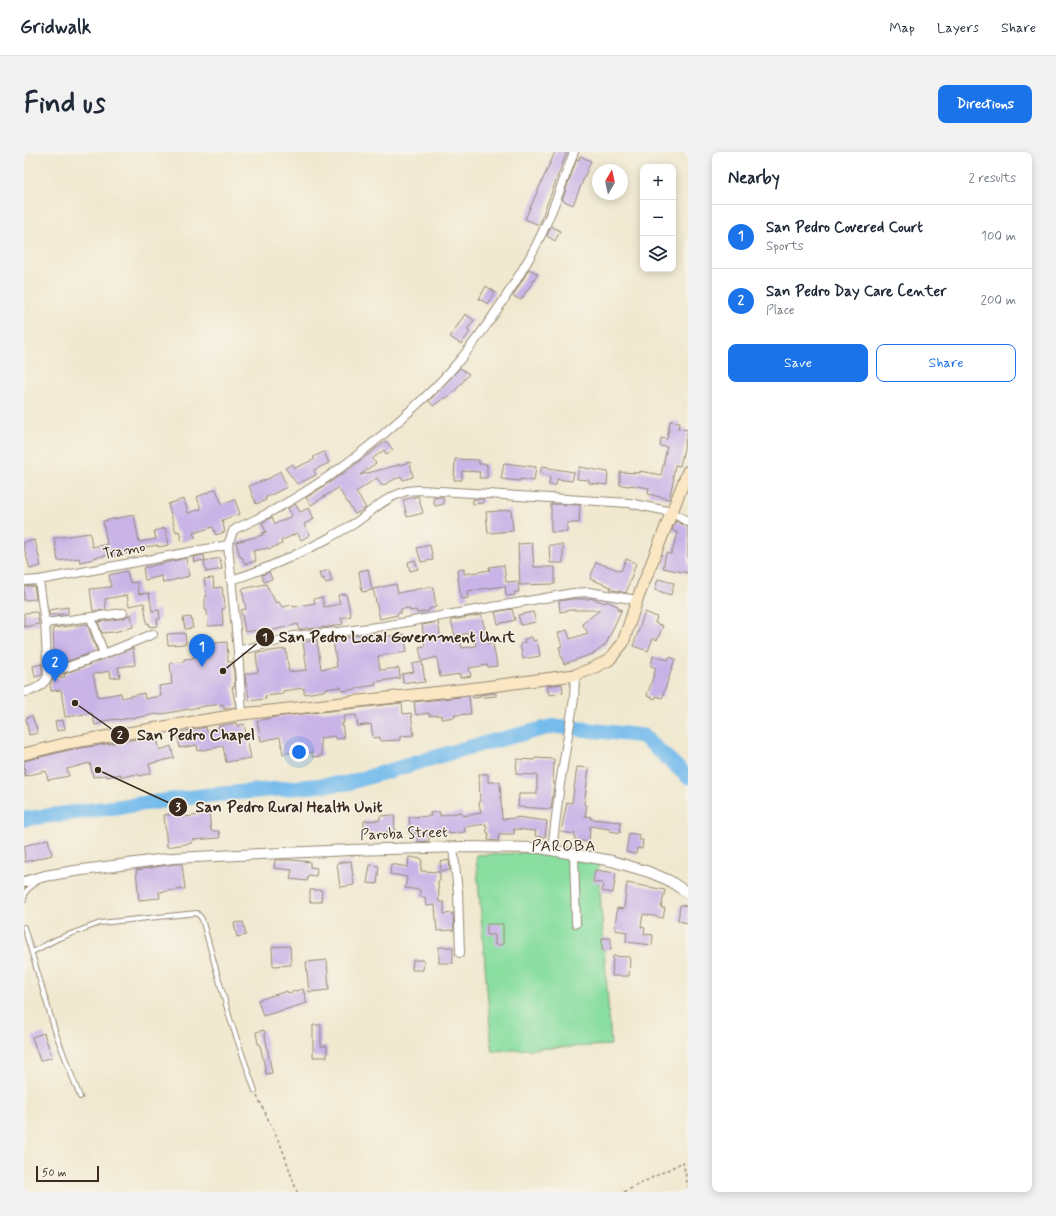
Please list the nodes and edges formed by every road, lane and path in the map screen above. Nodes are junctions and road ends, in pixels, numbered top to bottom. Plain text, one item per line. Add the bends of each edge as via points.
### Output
1 (574, 152) edge
2 (688, 471) edge
3 (672, 512) junction
4 (688, 522) edge
5 (228, 545) junction
6 (39, 580) junction
7 (231, 580) junction
8 (24, 581) edge
9 (638, 600) junction
10 (123, 613) dead end
11 (91, 618) junction
12 (45, 623) junction
13 (154, 634) dead end
14 (238, 651) junction
15 (104, 654) junction
16 (48, 674) junction
17 (574, 675) junction
18 (24, 692) edge
19 (242, 714) junction
20 (24, 754) edge
21 (453, 847) junction
22 (552, 850) junction
23 (574, 854) junction
24 (45, 876) junction
25 (24, 882) edge
26 (688, 893) edge
27 (24, 899) edge
28 (576, 923) dead end
29 (24, 927) edge
30 (32, 952) junction
31 (460, 953) dead end
32 (255, 1091) joint
33 (80, 1097) dead end
34 (688, 1187) edge
35 (297, 1192) edge
36 (624, 1192) edge

1 - 5 street via 545,227 530,255 501,305 443,379 384,434 327,478 285,505 233,531
2 - 3 main road
3 - 4 street
3 - 7 street via 629,503 562,498 440,491 401,492 355,523 318,543 254,573
3 - 9 main road
5 - 6 street, Tramo
5 - 7 street
6 - 8 street, Tramo
6 - 12 street
7 - 14 street
9 - 14 street via 589,592 573,593 384,626 293,636
9 - 17 main road via 624,643 609,660
10 - 11 street
11 - 12 street
11 - 15 street
12 - 16 street
13 - 15 street
14 - 19 street
15 - 16 street
16 - 18 street via 45,682 36,689
17 - 19 main road
17 - 22 street via 574,699
19 - 20 main road via 75,741
21 - 22 street, Paroba Street
21 - 24 street, Paroba Street via 173,858
21 - 31 street via 458,892
22 - 23 street, Paroba Street
23 - 26 street, Paroba Street via 650,872
23 - 28 street
24 - 25 street, Paroba Street
24 - 27 lane via 26,891
29 - 30 lane
30 - 32 lane via 57,939 100,923 197,913 202,919 230,1019
30 - 33 lane via 56,1034
32 - 35 path via 282,1148
34 - 36 path via 683,1162

